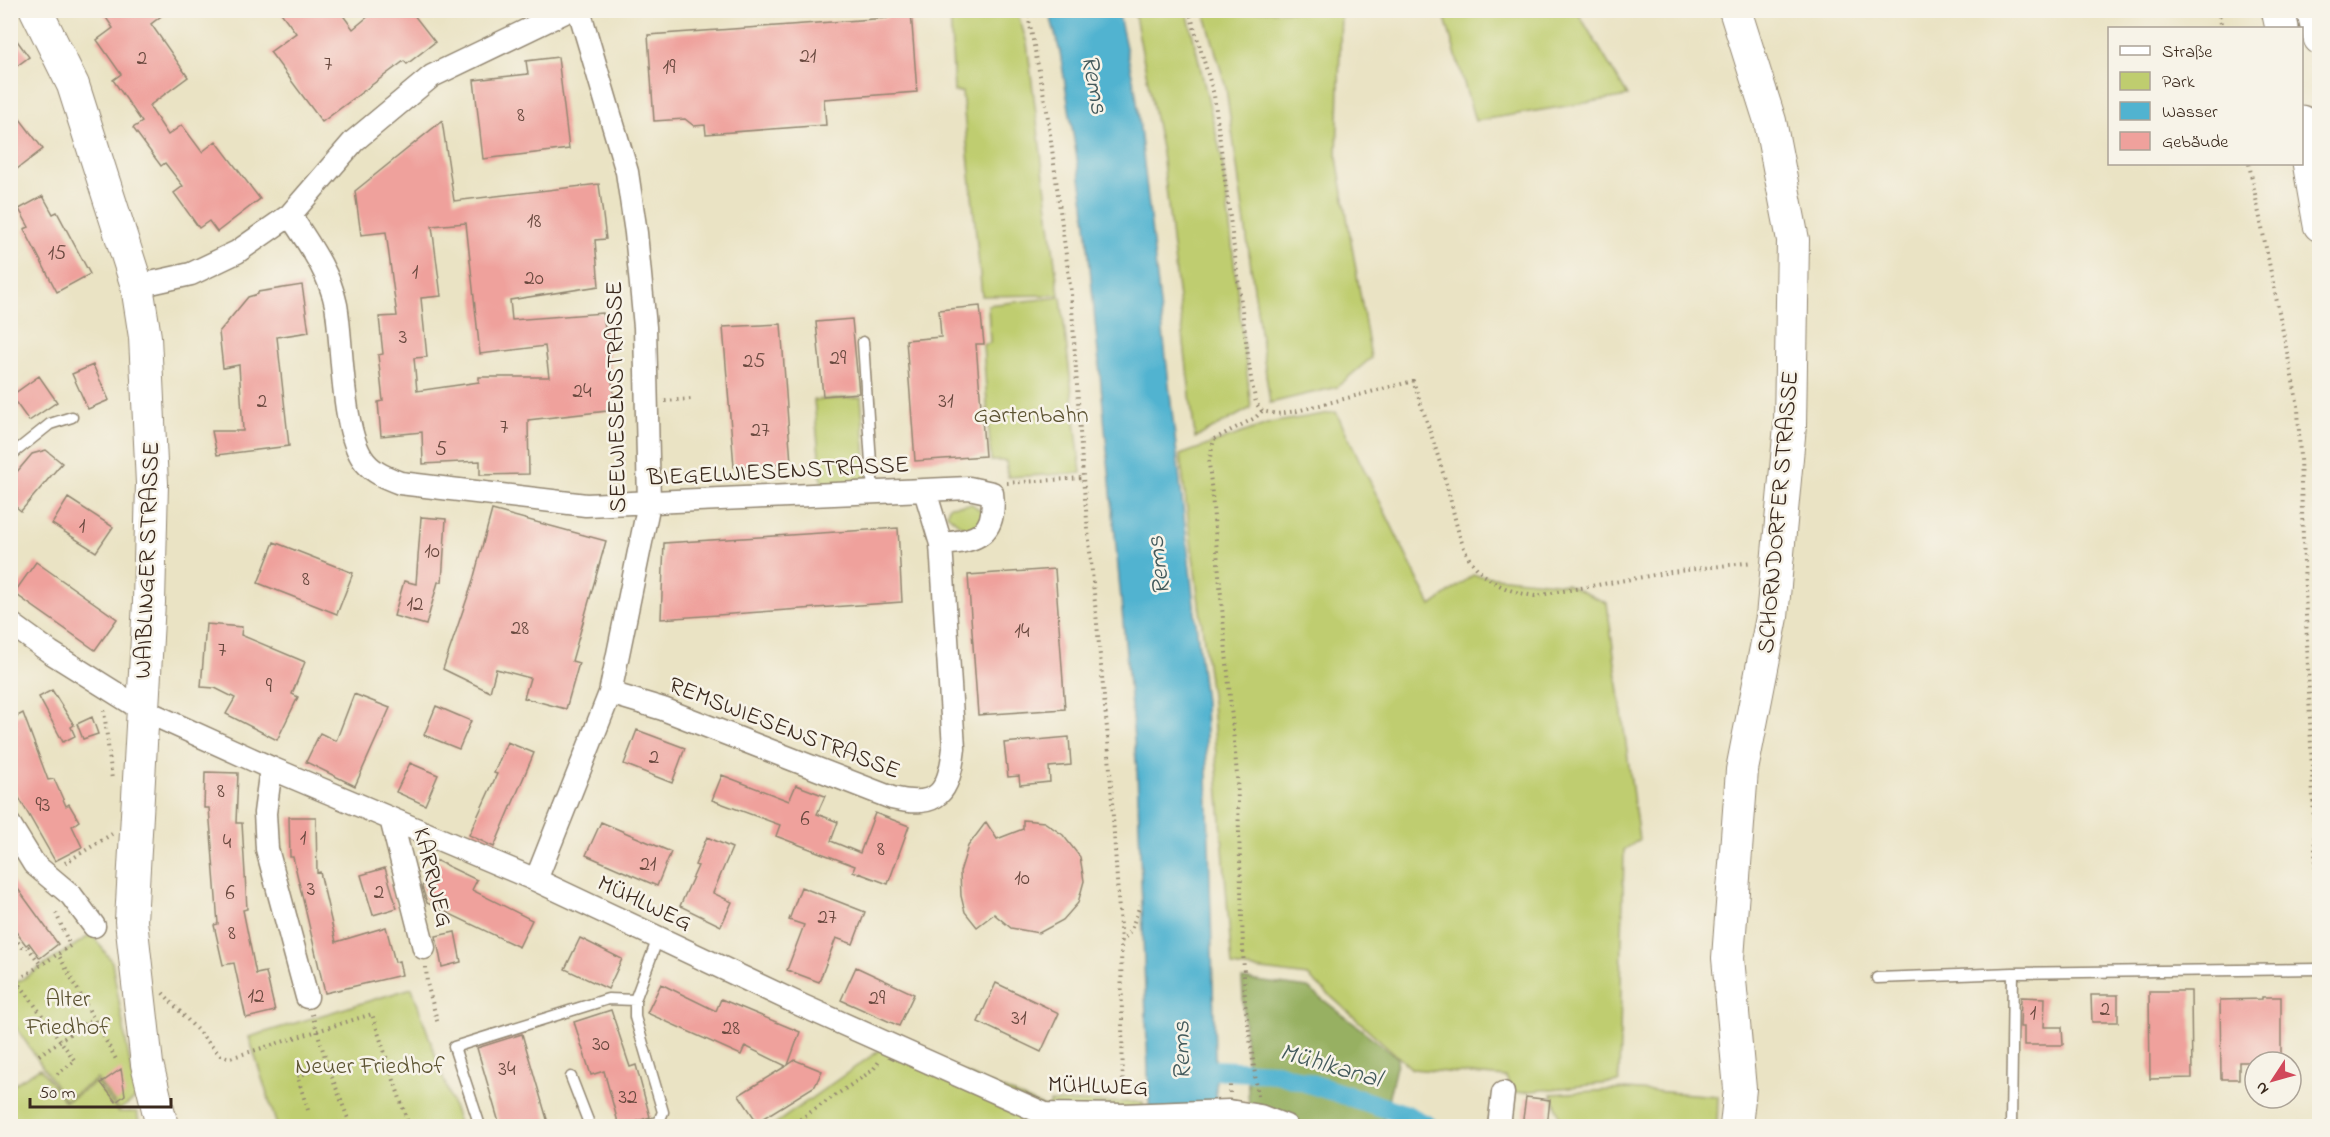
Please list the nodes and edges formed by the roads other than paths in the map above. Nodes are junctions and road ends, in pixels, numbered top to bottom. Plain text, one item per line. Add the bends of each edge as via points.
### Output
1 (36, 10) edge
2 (568, 10) edge
3 (579, 10) edge
4 (1735, 10) edge
5 (2278, 10) edge
6 (2313, 10) edge
7 (2282, 27) edge
8 (2319, 38) edge
9 (2303, 133) edge
10 (290, 215) junction
11 (2319, 225) edge
12 (136, 286) junction
13 (863, 342) dead end
14 (72, 417) dead end
15 (10, 456) edge
16 (925, 490) junction
17 (873, 493) junction
18 (649, 503) junction
19 (941, 544) junction
20 (10, 623) edge
21 (610, 693) junction
22 (141, 709) junction
23 (271, 768) junction
24 (391, 819) junction
25 (10, 825) edge
26 (536, 880) junction
27 (94, 926) dead end
28 (658, 938) junction
29 (424, 948) road end
30 (2319, 969) edge
31 (2013, 973) junction
32 (1877, 978) dead end
33 (307, 997) dead end
34 (635, 1000) junction
35 (571, 1077) dead end
36 (1503, 1094) dead end
37 (162, 1126) edge
38 (480, 1126) edge
39 (590, 1126) edge
40 (647, 1126) edge
41 (1286, 1126) edge
42 (1499, 1126) edge
43 (1736, 1126) edge
44 (2011, 1126) edge

1 - 12 street, WAIBLINGER STRASSE via 73,85
2 - 10 street via 432,76 354,141
3 - 18 street, SEEWIESENSTRASSE via 627,172 636,233 645,327
4 - 43 street, SCHORNDORFER STRASSE via 1770,121 1794,240 1790,426 1778,559 1772,617 1742,770 1728,958 1740,1089
5 - 7 highway
6 - 8 highway
9 - 11 highway
10 - 12 street via 237,252 191,274
10 - 18 street, BIEGELWIESENSTRASSE via 327,275 335,304 353,441 365,462 380,476 400,483 586,505
12 - 22 street, WAIBLINGER STRASSE via 145,337 152,484
13 - 17 lane
14 - 15 lane via 50,424
16 - 17 street, BIEGELWIESENSTRASSE
16 - 19 street
16 - 19 street, BIEGELWIESENSTRASSE via 969,488 992,493 994,510 984,533 968,542
17 - 18 street, BIEGELWIESENSTRASSE
18 - 21 street, SEEWIESENSTRASSE
19 - 21 street, REMSWIESENSTRASSE via 954,748 951,773 943,789 930,801 892,798 663,709
20 - 22 street, MÜHLWEG
21 - 26 street, SEEWIESENSTRASSE
22 - 23 street, MÜHLWEG
22 - 37 street, WAIBLINGER STRASSE via 131,921 147,1064
23 - 24 street, MÜHLWEG
23 - 33 street via 265,813 267,849
24 - 26 street, MÜHLWEG
24 - 29 street, KARRWEG
25 - 27 street via 34,864 71,895
26 - 28 street, MÜHLWEG
28 - 34 lane
28 - 41 street, MÜHLWEG via 1045,1114 1218,1112 1260,1116
30 - 31 lane
31 - 32 lane
31 - 44 lane
34 - 38 lane via 608,999 454,1047
34 - 40 lane via 635,1017 663,1112 659,1120
35 - 39 lane
36 - 42 street

